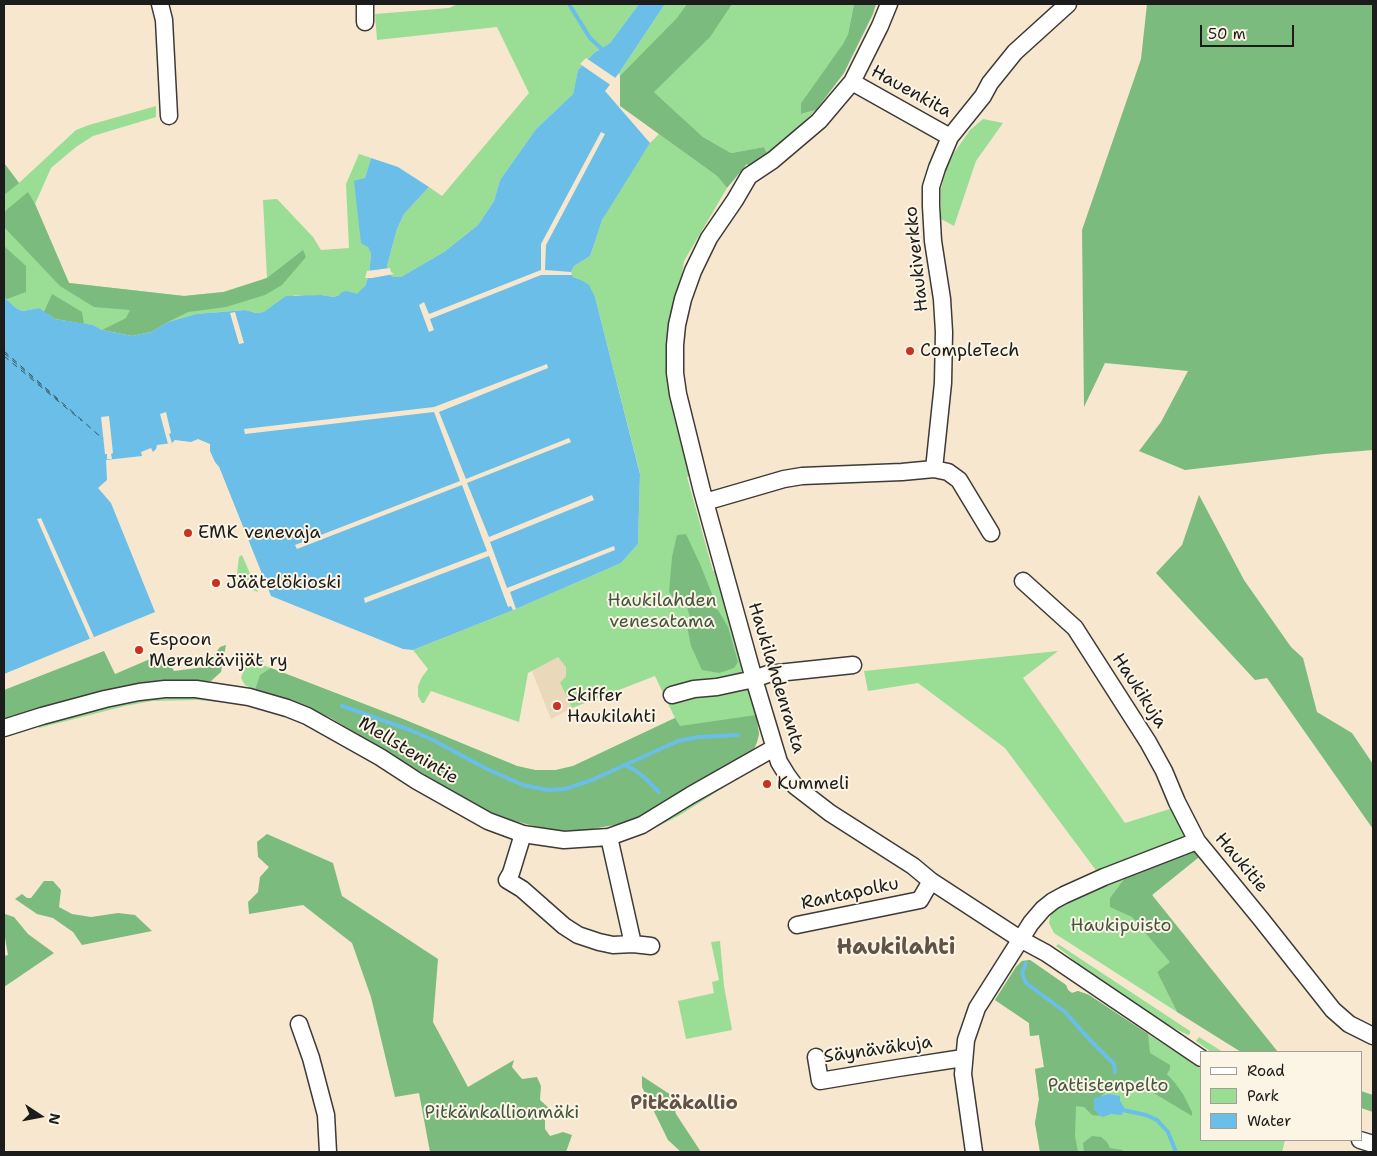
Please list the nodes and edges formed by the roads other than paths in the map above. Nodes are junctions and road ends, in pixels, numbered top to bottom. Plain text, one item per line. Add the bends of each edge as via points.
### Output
1 (160, 4) edge
2 (364, 4) edge
3 (890, 4) edge
4 (1068, 4) edge
5 (365, 22) dead end
6 (852, 82) junction
7 (169, 116) dead end
8 (950, 136) junction
9 (934, 469) junction
10 (705, 502) junction
11 (991, 533) dead end
12 (1023, 581) dead end
13 (853, 665) dead end
14 (754, 679) junction
15 (672, 695) dead end
16 (4, 728) edge
17 (774, 748) junction
18 (523, 834) junction
19 (609, 837) junction
20 (1197, 841) junction
21 (931, 881) junction
22 (797, 925) dead end
23 (1020, 939) junction
24 (633, 944) junction
25 (651, 946) dead end
26 (299, 1024) dead end
27 (1373, 1036) edge
28 (816, 1057) dead end
29 (1200, 1057) edge
30 (963, 1058) junction
31 (328, 1152) edge
32 (974, 1152) edge

1 - 7 street via 164,20
2 - 5 street
3 - 6 street, Haukilahdenranta
4 - 8 street, Haukiverkko via 1015,52 978,104
6 - 8 street, Hauenkita
6 - 10 street, Haukilahdenranta via 818,121 773,160 758,184 736,200 709,238 683,299 677,325 675,372
8 - 9 street, Haukiverkko via 931,187 930,206 944,332 943,383
9 - 10 street via 802,476
9 - 11 street via 948,472 959,480
10 - 14 street, Haukilahdenranta
12 - 20 street, Haukikuja via 1075,628 1148,742
13 - 14 street via 768,674
14 - 15 street
14 - 17 street, Haukilahdenranta
16 - 18 street, Mellstenintie via 139,692 196,689 249,697 307,716 488,821
17 - 19 street, Mellstenintie via 642,825
17 - 21 street, Haukilahdenranta via 795,786
18 - 19 street, Mellstenintie via 564,840
18 - 24 street via 507,880 578,935 613,945
19 - 24 street
20 - 23 street, Haukitie via 1058,898 1043,909
20 - 27 street, Haukitie via 1333,1010 1349,1024
21 - 22 street, Rantapolku via 920,900
21 - 23 street, Haukilahdenranta
23 - 29 street, Haukilahdenranta via 1046,952
23 - 30 street, Haukitie via 977,1008
24 - 25 street
26 - 31 street via 326,1115
28 - 30 street, Säynäväkuja via 820,1081
30 - 32 street, Haukitie

